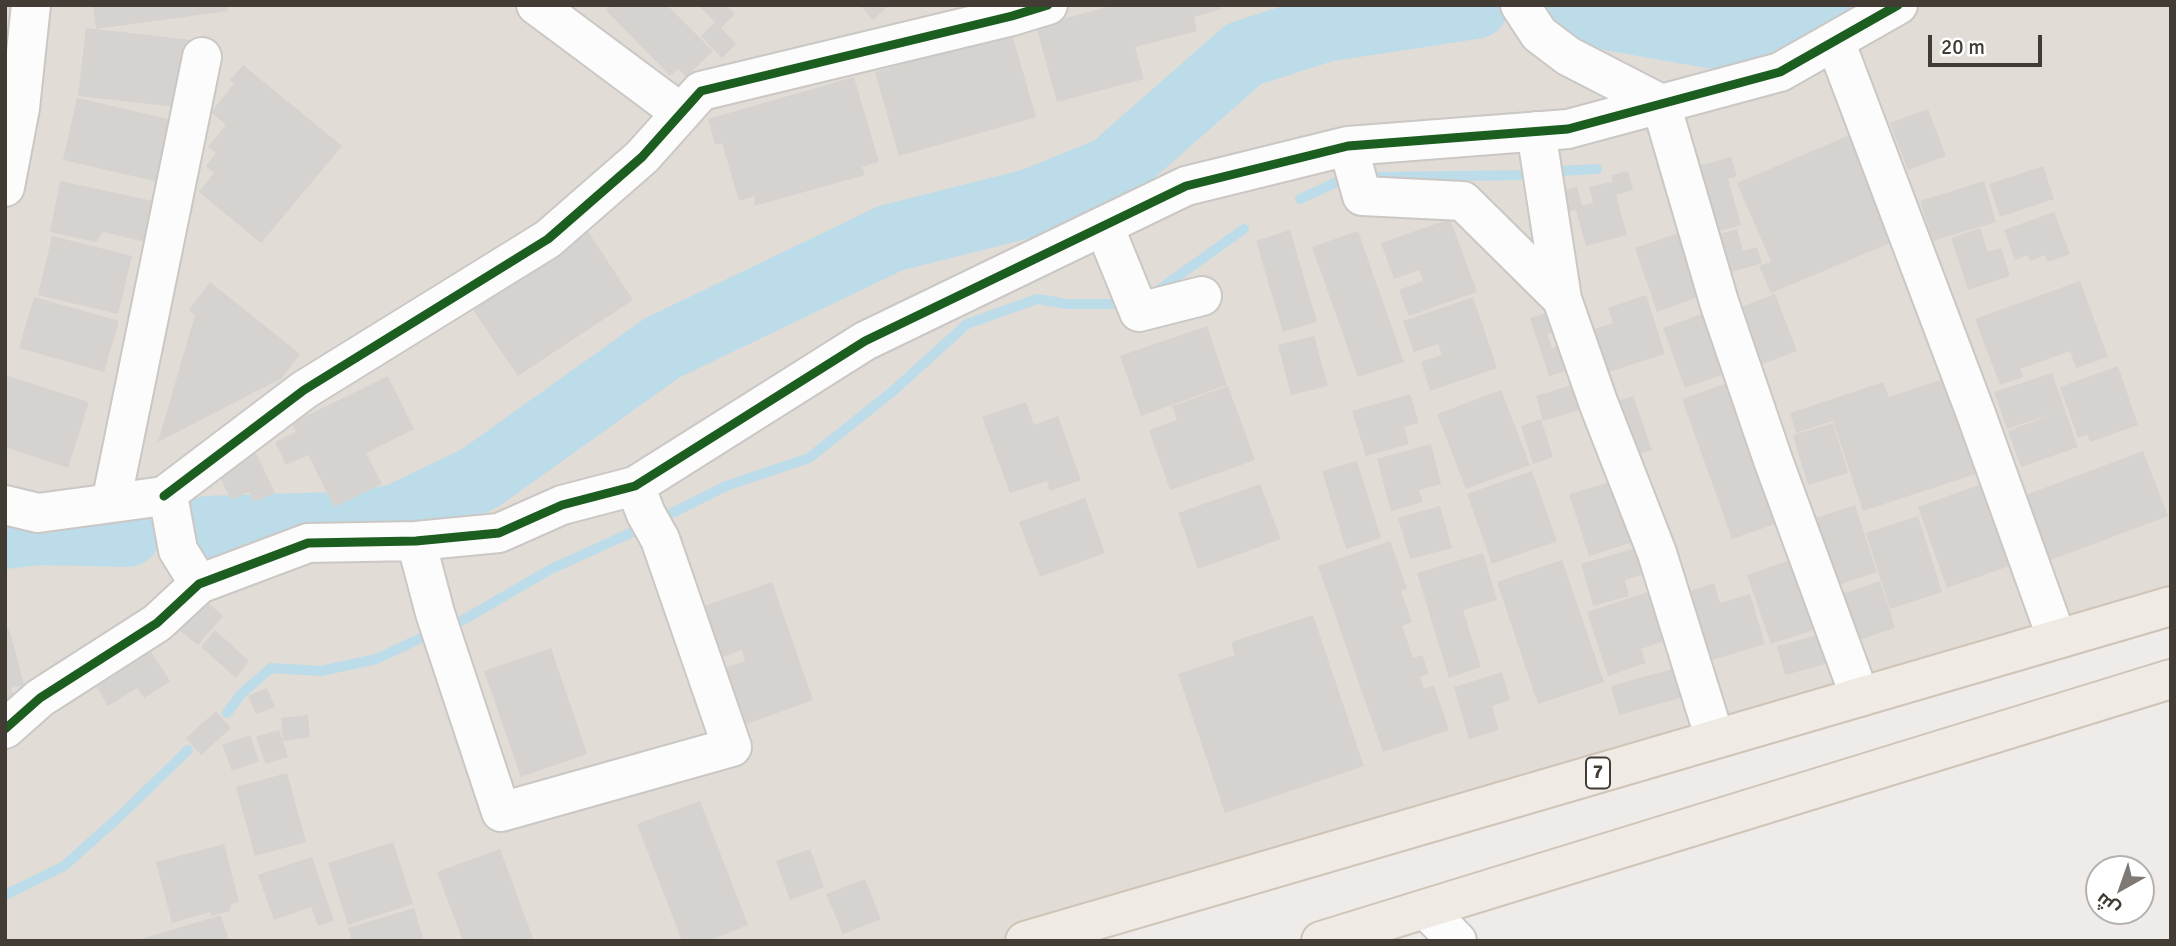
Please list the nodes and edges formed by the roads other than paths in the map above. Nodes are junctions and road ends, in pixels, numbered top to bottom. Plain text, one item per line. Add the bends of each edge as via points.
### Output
1 (31, 5) edge
2 (536, 5) edge
3 (1048, 5) edge
4 (1898, 5) edge
5 (1523, 12) edge
6 (1835, 41) junction
7 (202, 57) dead end
8 (1661, 104) junction
9 (681, 113) junction
10 (1541, 160) junction
11 (1355, 171) junction
12 (5, 187) edge
13 (1104, 226) junction
14 (1202, 296) dead end
15 (1562, 299) junction
16 (167, 501) junction
17 (111, 503) junction
18 (5, 505) edge
19 (647, 513) junction
20 (416, 541) junction
21 (199, 584) junction
22 (2171, 606) edge
23 (2057, 639) junction
24 (2171, 679) edge
25 (1860, 696) junction
26 (5, 729) edge
27 (1715, 739) junction
28 (1426, 909) junction
29 (1025, 941) edge
30 (1321, 941) edge
31 (1458, 941) edge

1 - 12 street via 20,108
2 - 9 street
3 - 9 street via 701,91
4 - 6 street
5 - 8 street via 1539,34 1568,56
6 - 8 street via 1780,72
6 - 23 street
7 - 17 street
8 - 10 street via 1568,129
8 - 25 street via 1719,302
9 - 16 street via 642,157 548,239 304,390
10 - 11 street
10 - 15 street
11 - 13 street via 1186,186
11 - 15 street via 1463,201
13 - 14 street via 1133,297
13 - 19 street via 865,341
15 - 27 street via 1657,553
16 - 17 street
16 - 21 street via 178,550
17 - 18 street via 38,513
19 - 20 street via 562,505 499,533
19 - 20 street via 732,747 501,812
20 - 21 street via 308,544
21 - 26 street via 157,623 40,698
22 - 23 main road, 7
23 - 25 main road, 7
24 - 28 main road
25 - 27 main road, 7
27 - 29 main road, 7
28 - 30 main road
28 - 31 street

